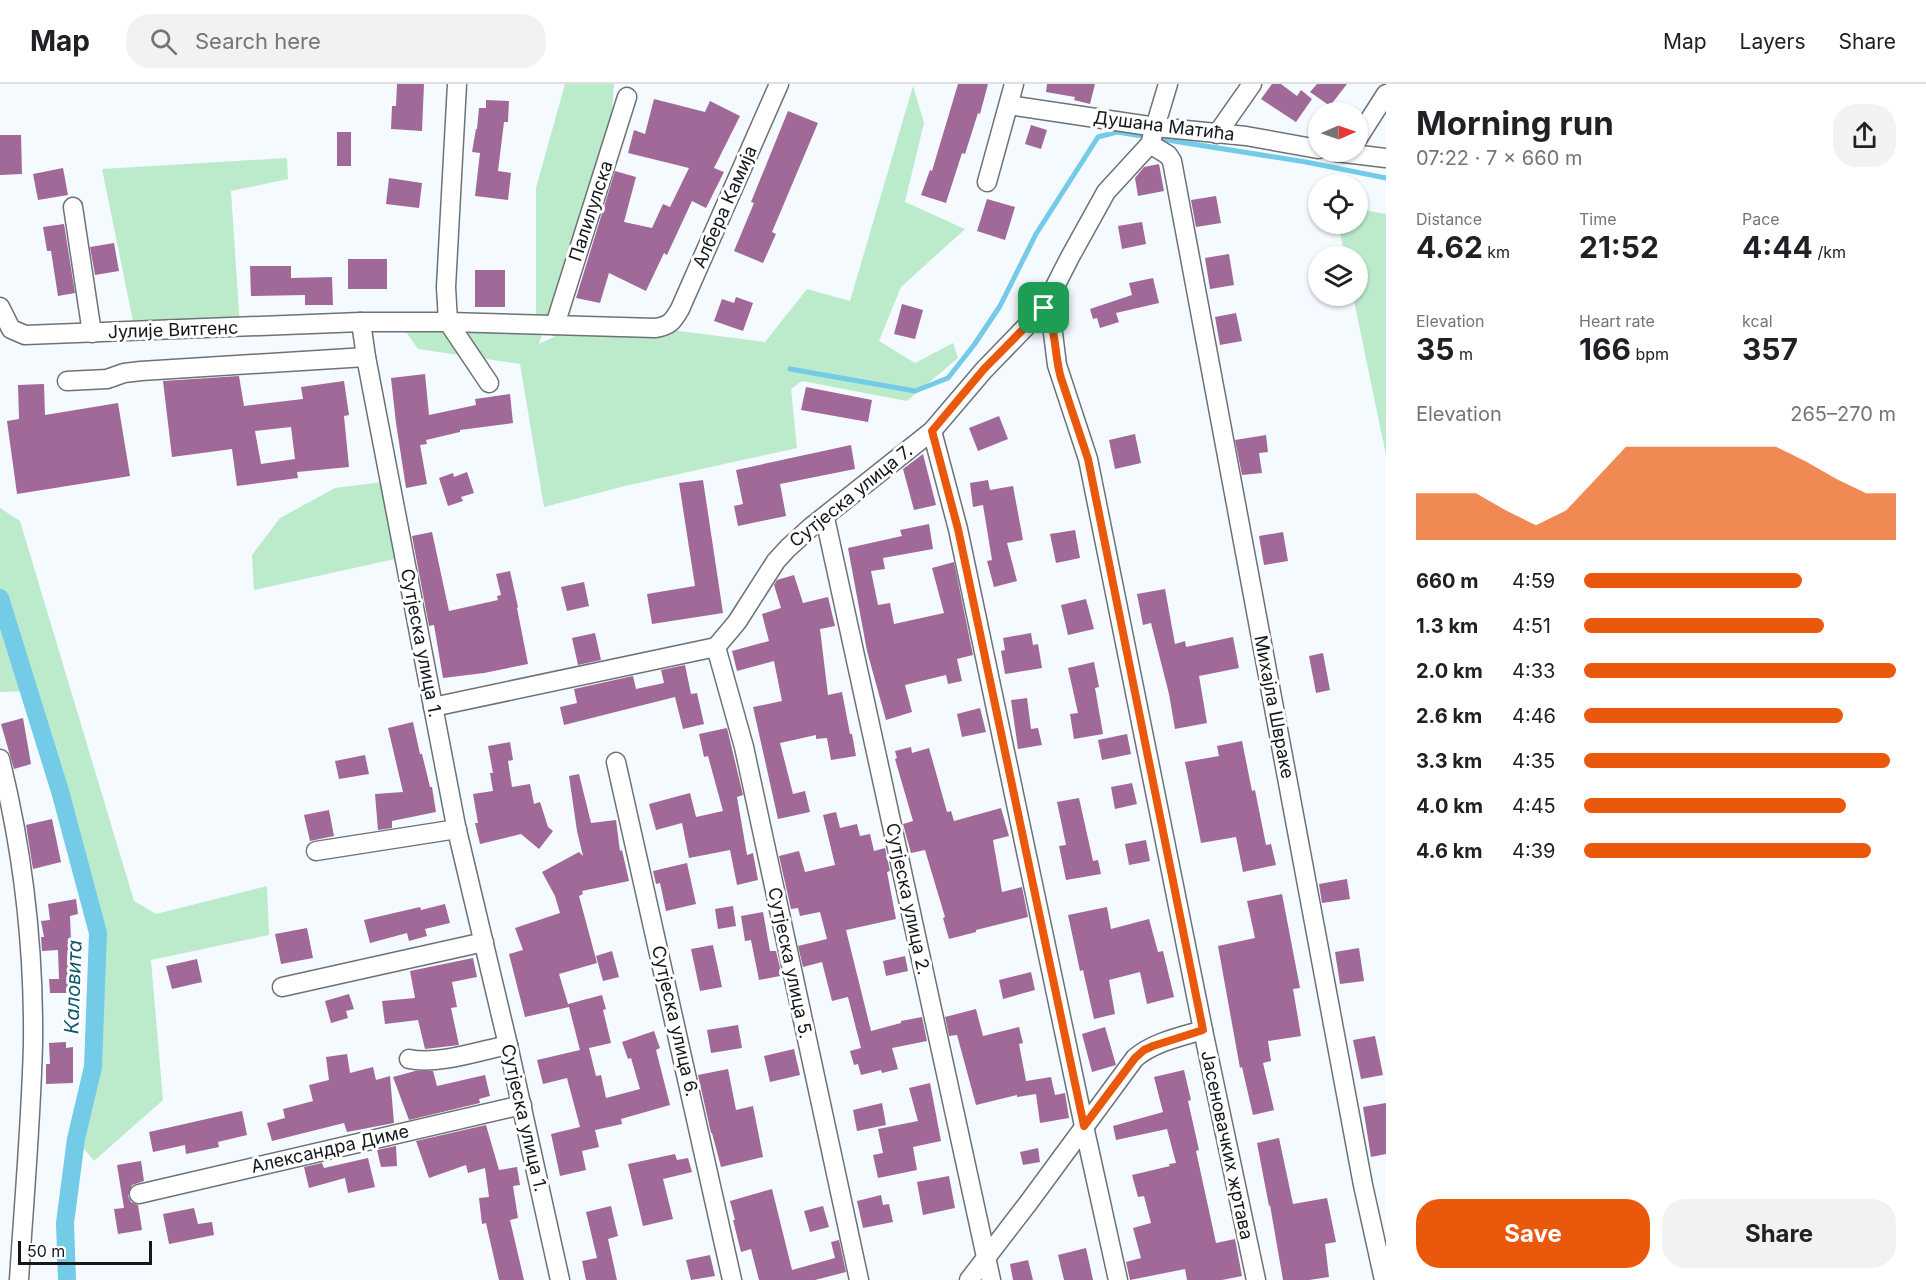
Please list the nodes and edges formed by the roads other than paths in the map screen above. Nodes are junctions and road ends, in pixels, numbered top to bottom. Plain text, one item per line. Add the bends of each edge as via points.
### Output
1 (457, 84) edge
2 (779, 84) edge
3 (1014, 84) edge
4 (1168, 84) edge
5 (1252, 84) edge
6 (1386, 94) edge
7 (627, 97) dead end
8 (1010, 105) junction
9 (1368, 119) edge
10 (1156, 127) junction
11 (1217, 134) junction
12 (1150, 144) junction
13 (1308, 147) edge
14 (1368, 153) edge
15 (1386, 158) edge
16 (987, 182) dead end
17 (73, 207) dead end
18 (0, 307) edge
19 (1044, 308) junction
20 (361, 322) junction
21 (448, 322) junction
22 (555, 325) junction
23 (92, 333) junction
24 (366, 357) junction
25 (67, 381) dead end
26 (489, 382) dead end
27 (932, 431) junction
28 (825, 518) junction
29 (716, 647) junction
30 (433, 707) junction
31 (0, 759) edge
32 (616, 762) dead end
33 (3, 784) edge
34 (457, 829) junction
35 (316, 851) dead end
36 (484, 942) junction
37 (282, 987) dead end
38 (1203, 1030) junction
39 (508, 1045) junction
40 (409, 1059) dead end
41 (522, 1105) junction
42 (1084, 1126) junction
43 (139, 1194) dead end
44 (986, 1258) junction
45 (18, 1280) edge
46 (560, 1280) edge
47 (732, 1280) edge
48 (859, 1280) edge
49 (969, 1280) edge
50 (991, 1280) edge
51 (1118, 1280) edge
52 (1256, 1280) edge
53 (1384, 1280) edge

1 - 21 street
2 - 22 street, Албера Камија via 673,322 655,328
3 - 8 street
4 - 10 street, Сутјеска улица 7.
5 - 11 street
6 - 9 street
7 - 22 street, Палилулска
8 - 10 street, Душана Матића
8 - 16 street
10 - 11 street, Душана Матића
10 - 12 street, Сутјеска улица 7.
11 - 13 street, Душана Матића
12 - 19 street, Сутјеска улица 7. via 1106,192
12 - 53 street, Михајла Швраке via 1172,161
14 - 15 street
17 - 23 street
18 - 23 street, Јулије Витгенс via 11,329 25,335
19 - 27 street, Сутјеска улица 7. via 984,369
19 - 38 street, Јасеновачких жртава via 1052,325 1057,365 1088,459
20 - 21 street
20 - 23 street, Јулије Витгенс
20 - 24 street, Сутјеска улица 1.
21 - 22 street
21 - 26 street
24 - 25 street via 141,370 107,379
24 - 30 street, Сутјеска улица 1.
27 - 28 street, Сутјеска улица 7.
27 - 42 street via 958,529
28 - 29 street, Сутјеска улица 7. via 776,561
28 - 44 street, Сутјеска улица 2.
29 - 30 street
29 - 48 street, Сутјеска улица 5. via 744,747
30 - 34 street, Сутјеска улица 1.
31 - 33 street
32 - 47 street, Сутјеска улица 6.
33 - 45 street via 24,890 32,998 30,1122
34 - 35 street
34 - 36 street, Сутјеска улица 1.
36 - 37 street
36 - 39 street, Сутјеска улица 1.
38 - 42 street via 1144,1050
38 - 52 street, Јасеновачких жртава
39 - 40 street via 441,1058
39 - 41 street, Сутјеска улица 1.
41 - 43 street, Александра Диме
41 - 46 street, Сутјеска улица 1.
42 - 44 street
42 - 51 street
44 - 49 street
44 - 50 street, Сутјеска улица 2.

